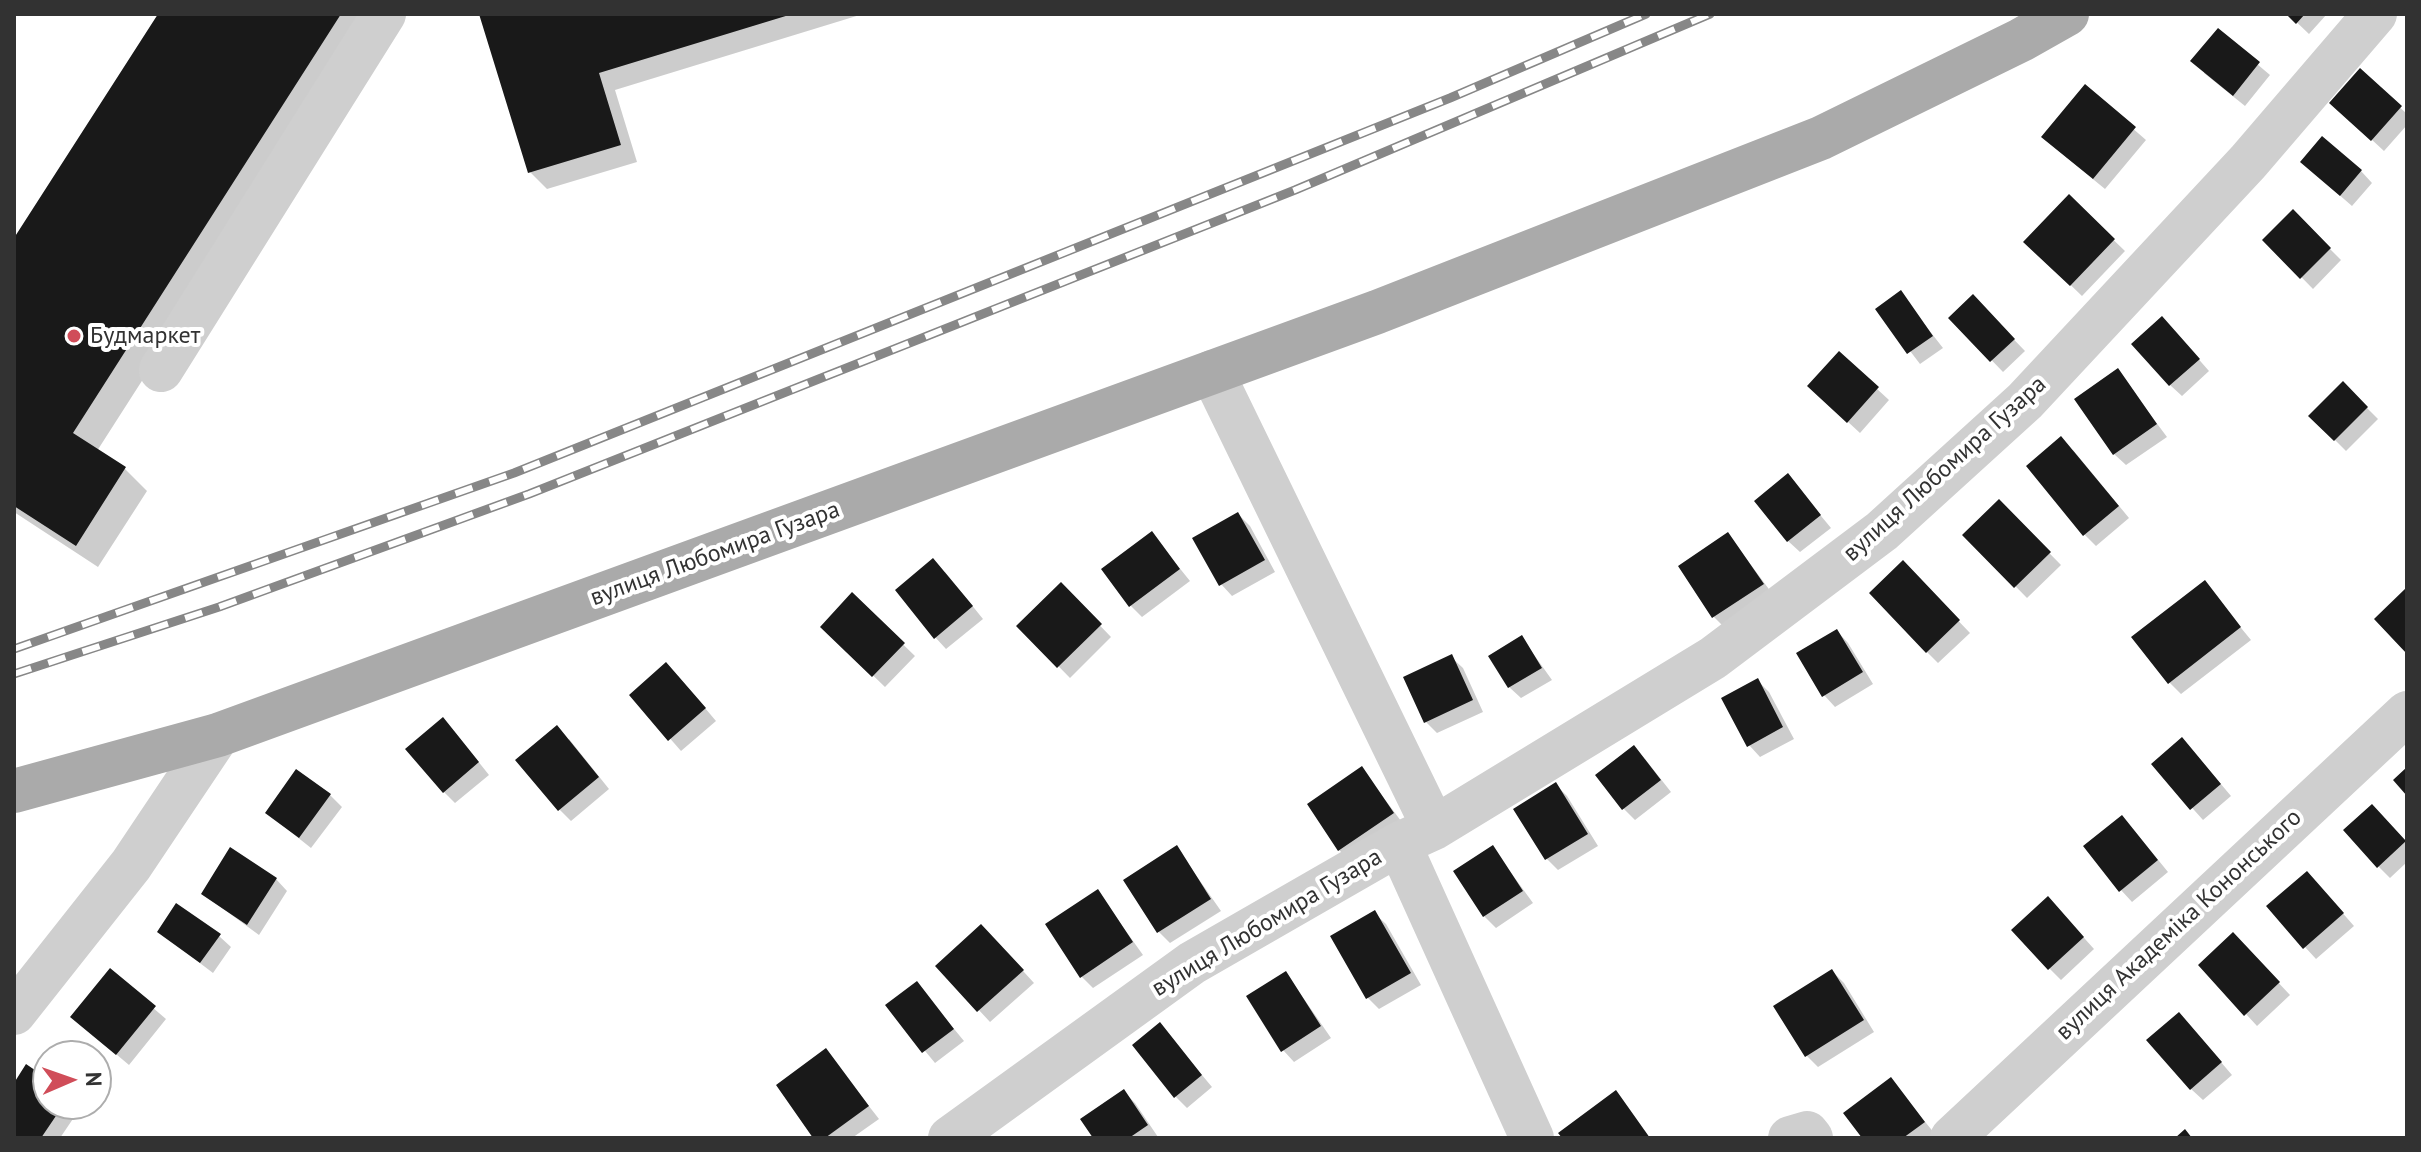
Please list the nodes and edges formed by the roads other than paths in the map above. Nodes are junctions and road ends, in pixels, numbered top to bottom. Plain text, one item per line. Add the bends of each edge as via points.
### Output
1 (384, 14) edge
2 (2067, 14) edge
3 (2375, 14) edge
4 (161, 370) dead end
5 (1212, 372) junction
6 (2407, 713) edge
7 (218, 735) junction
8 (14, 791) edge
9 (1416, 836) junction
10 (14, 1013) edge
11 (950, 1138) edge
12 (1532, 1138) edge
13 (1790, 1138) edge
14 (1811, 1138) edge
15 (1952, 1138) edge

1 - 4 street
2 - 5 main road, вулиця Любомира Гузара via 1821,138
3 - 9 street, вулиця Любомира Гузара via 2248,162 2025,401 1882,531 1713,658
5 - 7 main road, вулиця Любомира Гузара
5 - 9 street
6 - 15 street, вулиця Академіка Кононського
7 - 8 main road, вулиця Любомира Гузара
7 - 10 street via 131,865
9 - 11 street, вулиця Любомира Гузара via 1192,963
9 - 12 street
13 - 14 street via 1807,1133

